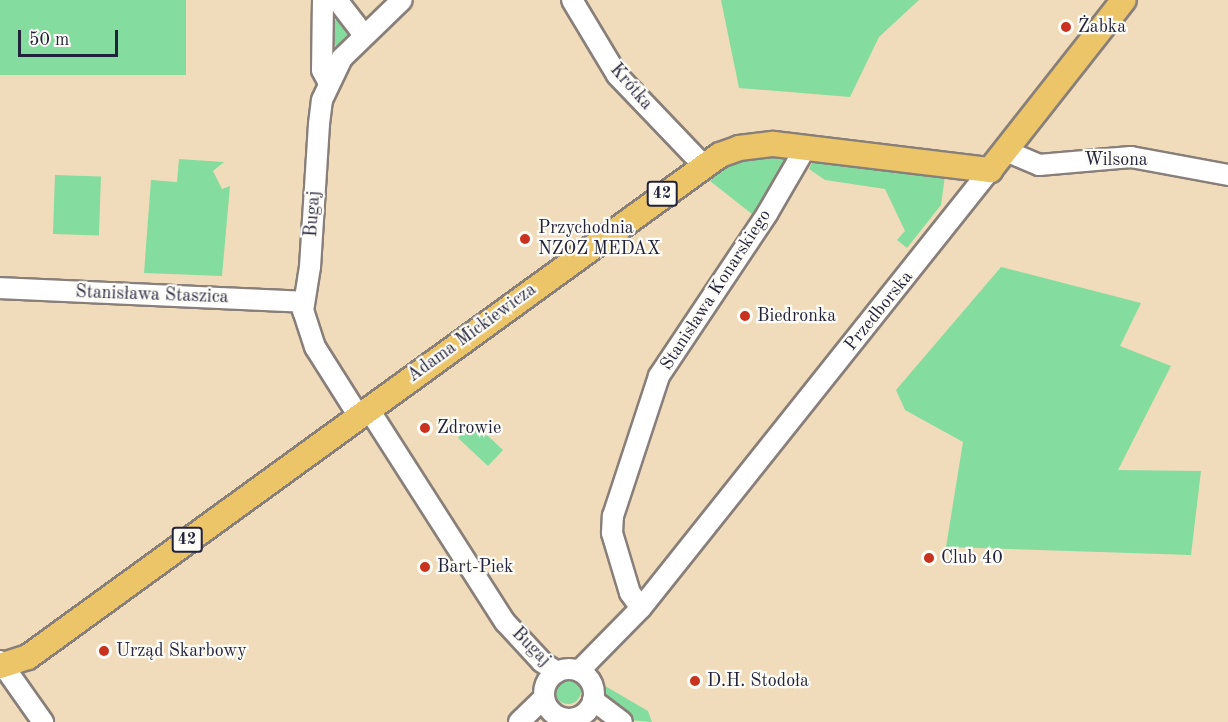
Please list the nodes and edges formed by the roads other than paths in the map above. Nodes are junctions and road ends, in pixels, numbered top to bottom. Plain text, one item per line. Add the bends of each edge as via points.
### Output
1 (324, 0) edge
2 (337, 0) edge
3 (402, 0) edge
4 (572, 0) edge
5 (1124, 0) edge
6 (364, 35) junction
7 (329, 83) junction
8 (806, 147) junction
9 (1005, 151) junction
10 (702, 164) junction
11 (990, 170) junction
12 (1228, 175) edge
13 (0, 288) edge
14 (304, 302) junction
15 (363, 412) junction
16 (635, 614) junction
17 (1, 664) edge
18 (587, 691) junction
19 (547, 697) edge
20 (43, 722) edge
21 (519, 722) edge
22 (604, 722) edge
23 (622, 722) edge

1 - 7 street, Bugaj via 322,70
2 - 6 street
3 - 6 street
4 - 10 street, Krótka via 617,75
5 - 9 main road, Przedborska
6 - 7 street via 342,58
7 - 14 street, Bugaj via 319,123
8 - 10 main road, Adama Mickiewicza / 42 via 755,145
8 - 11 main road, Adama Mickiewicza / 42
8 - 16 street, Stanisława Konarskiego via 767,214 659,376 613,516 612,533
9 - 11 main road, Przedborska
9 - 12 street, Wilsona via 1039,165 1131,157
10 - 15 main road, Adama Mickiewicza / 42
11 - 16 street, Przedborska
13 - 14 street, Stanisława Staszica
14 - 15 street, Bugaj via 304,322 315,347
15 - 17 main road, Adama Mickiewicza / 42 via 28,657
15 - 19 street, Bugaj via 505,622 515,647
16 - 18 street, Przedborska
17 - 20 street
18 - 19 street
18 - 19 street via 571,718
18 - 22 street
18 - 23 street
19 - 21 street

